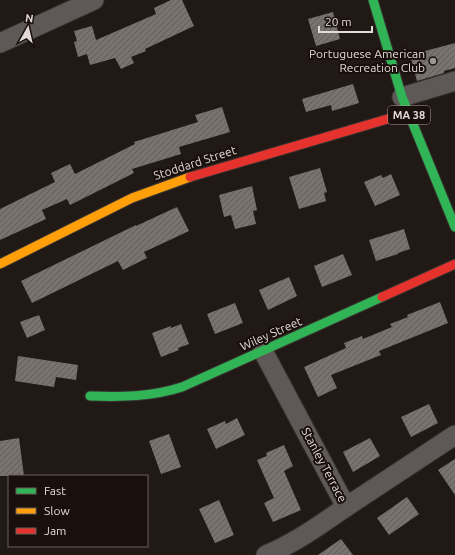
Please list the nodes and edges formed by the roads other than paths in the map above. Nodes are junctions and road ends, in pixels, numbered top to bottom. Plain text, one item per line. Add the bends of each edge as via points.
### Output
1 (94, 0) edge
2 (373, 0) edge
3 (0, 43) edge
4 (455, 81) edge
5 (405, 105) junction
6 (455, 227) edge
7 (0, 264) edge
8 (455, 264) edge
9 (263, 351) junction
10 (90, 396) dead end
11 (455, 434) edge
12 (346, 507) junction
13 (266, 555) edge

1 - 3 street
2 - 5 street, MA 38
4 - 5 street
5 - 6 street, MA 38
5 - 7 street, Stoddard Street via 162,186 86,220
8 - 9 street, Wiley Street
9 - 10 street, Wiley Street via 163,394 144,397
9 - 12 street, Stanley Terrace
11 - 12 street, Stanley Terrace
12 - 13 street via 309,533

